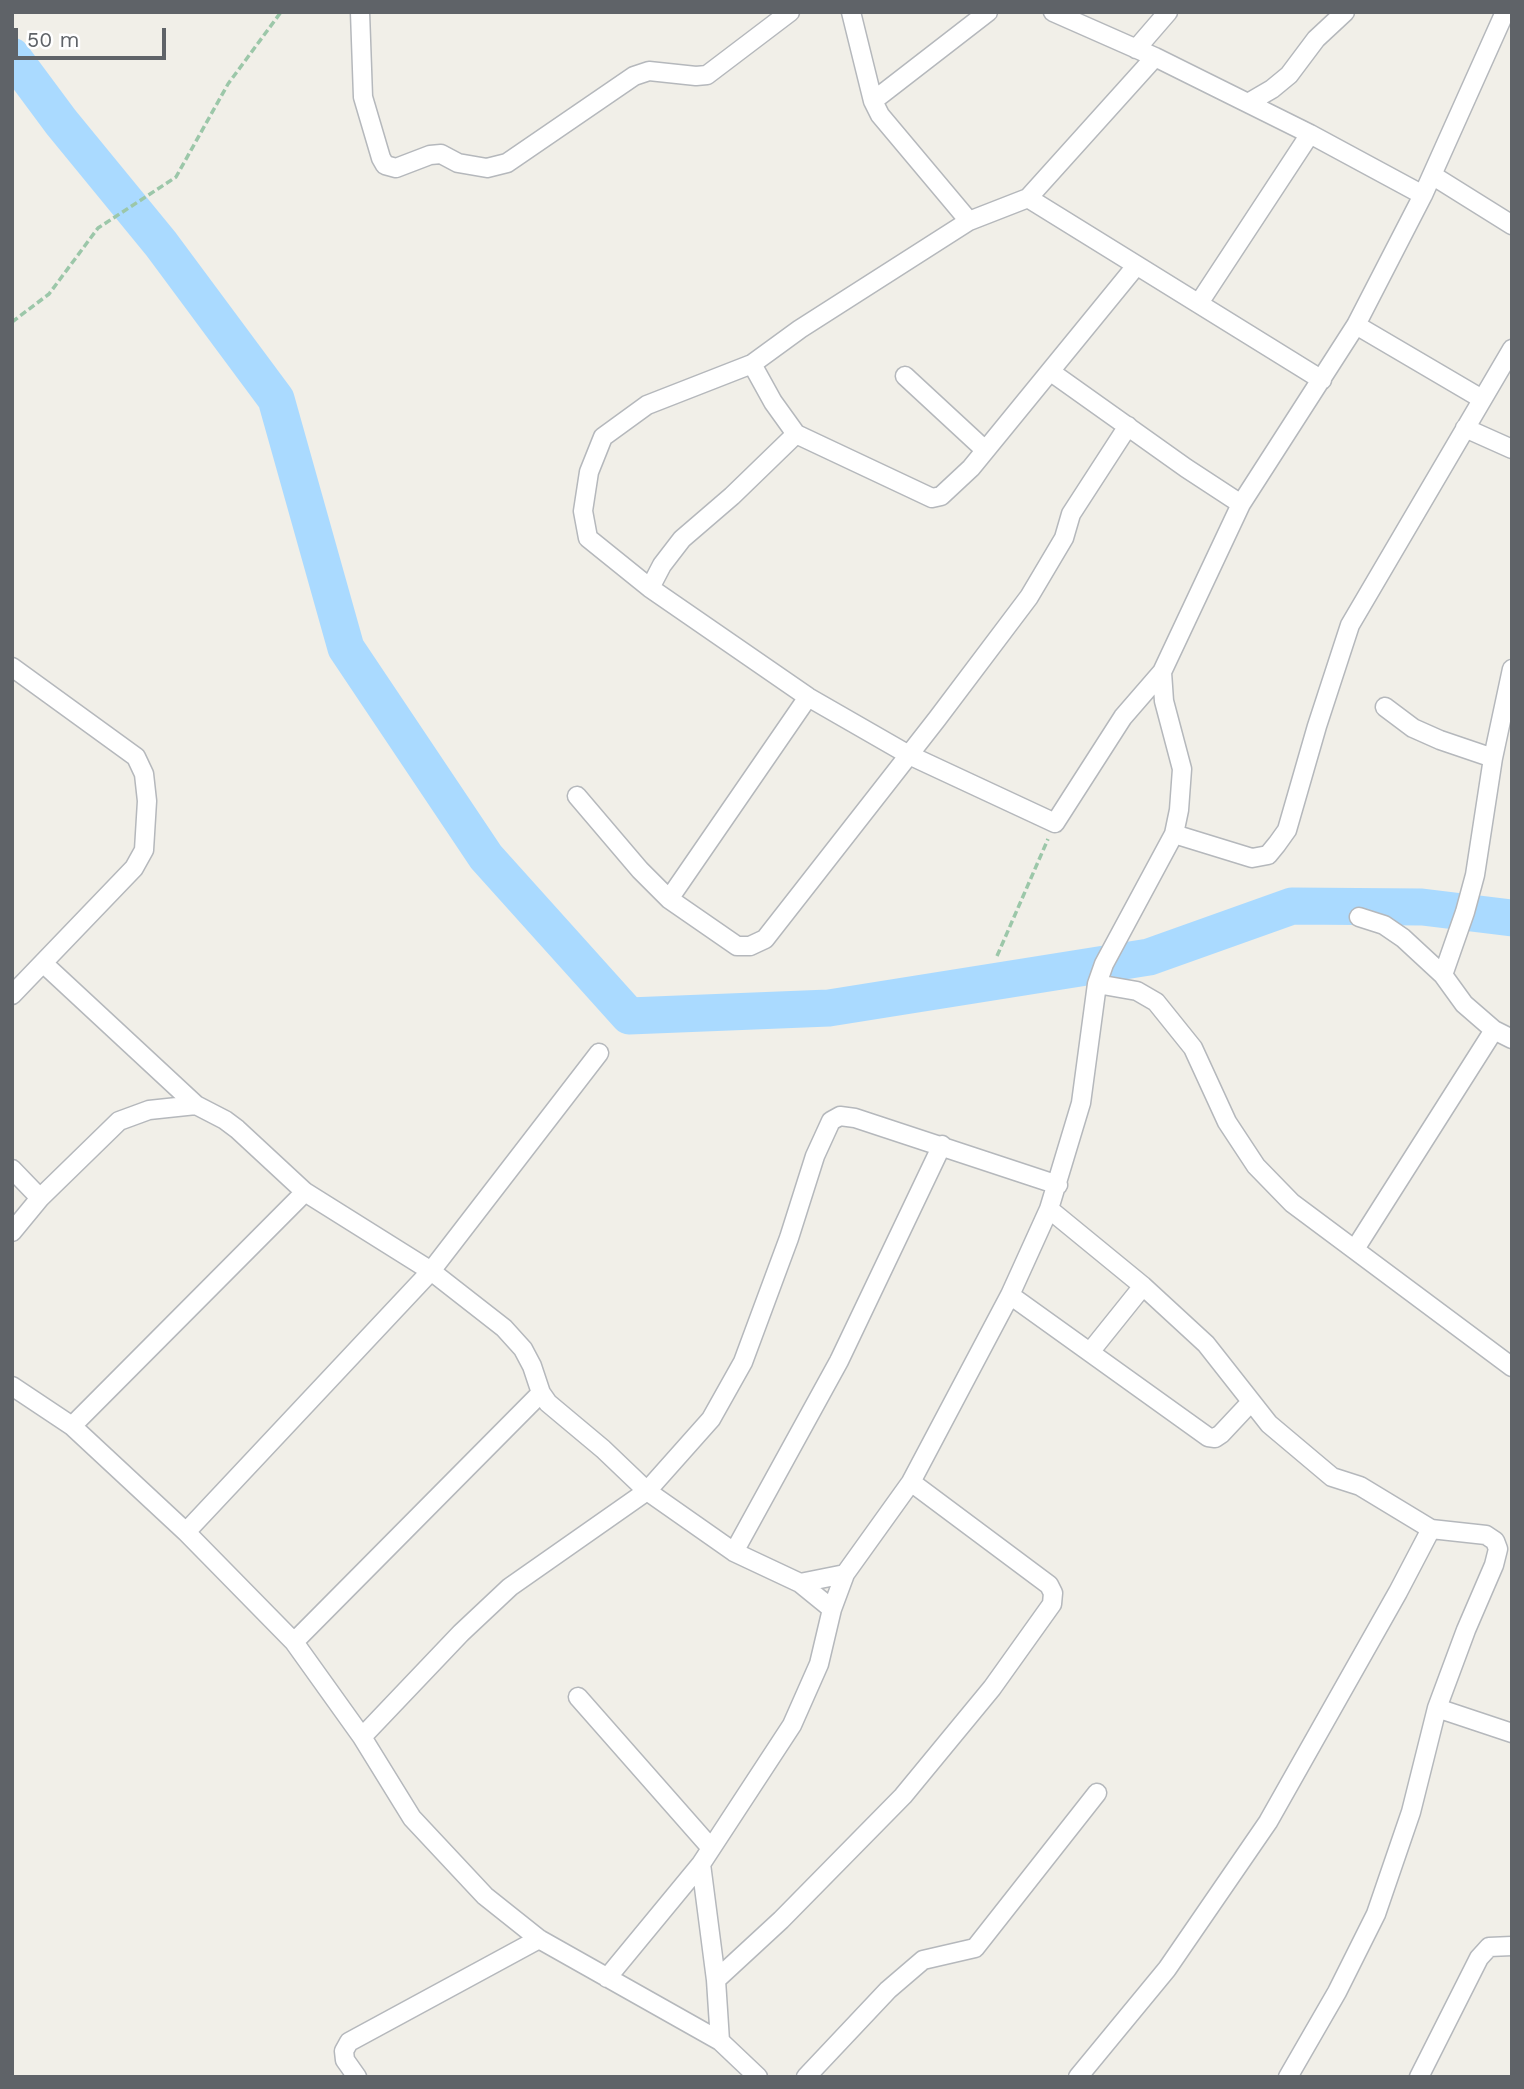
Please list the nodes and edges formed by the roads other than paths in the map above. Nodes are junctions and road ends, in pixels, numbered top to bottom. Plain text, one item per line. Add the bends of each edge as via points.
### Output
1 (360, 12) edge
2 (790, 12) edge
3 (851, 12) edge
4 (988, 12) edge
5 (1053, 12) edge
6 (1168, 12) edge
7 (1345, 12) edge
8 (1505, 12) edge
9 (1136, 49) junction
10 (1154, 57) junction
11 (873, 101) junction
12 (1248, 103) junction
13 (1310, 134) junction
14 (1432, 175) junction
15 (1423, 195) junction
16 (1028, 198) junction
17 (969, 221) junction
18 (1512, 225) edge
19 (1136, 266) junction
20 (1199, 303) junction
21 (1356, 325) junction
22 (1512, 349) edge
23 (752, 364) junction
24 (1051, 372) junction
25 (905, 376) dead end
26 (1322, 380) junction
27 (1482, 399) junction
28 (1128, 426) junction
29 (1465, 428) junction
30 (796, 434) junction
31 (1512, 449) edge
32 (985, 450) junction
33 (1241, 503) junction
34 (650, 588) junction
35 (12, 667) edge
36 (1512, 669) edge
37 (1163, 672) junction
38 (808, 697) junction
39 (1385, 707) dead end
40 (908, 755) junction
41 (1493, 758) junction
42 (577, 796) dead end
43 (1174, 834) junction
44 (669, 899) junction
45 (1359, 917) dead end
46 (43, 963) junction
47 (1443, 975) junction
48 (1097, 984) junction
49 (12, 995) edge
50 (1494, 1030) junction
51 (1512, 1039) edge
52 (599, 1053) dead end
53 (196, 1105) junction
54 (942, 1145) junction
55 (12, 1170) edge
56 (1058, 1185) junction
57 (305, 1192) junction
58 (40, 1198) junction
59 (1049, 1209) junction
60 (12, 1232) edge
61 (1355, 1249) junction
62 (431, 1270) junction
63 (1143, 1286) junction
64 (1010, 1295) junction
65 (1090, 1352) junction
66 (1512, 1367) edge
67 (12, 1386) edge
68 (541, 1393) junction
69 (1251, 1402) junction
70 (72, 1426) junction
71 (911, 1482) junction
72 (647, 1491) junction
73 (1431, 1529) junction
74 (186, 1532) junction
75 (734, 1552) junction
76 (845, 1574) junction
77 (800, 1583) junction
78 (832, 1609) junction
79 (294, 1642) junction
80 (578, 1698) dead end
81 (1437, 1709) junction
82 (1512, 1733) edge
83 (362, 1737) junction
84 (1097, 1793) dead end
85 (711, 1849) junction
86 (701, 1864) junction
87 (539, 1939) junction
88 (1512, 1947) edge
89 (607, 1978) junction
90 (716, 1980) junction
91 (720, 2041) junction
92 (357, 2077) edge
93 (758, 2077) edge
94 (806, 2077) edge
95 (1078, 2077) edge
96 (1288, 2077) edge
97 (1419, 2077) edge

1 - 2 street via 363,97 380,158 396,168 441,153 458,163 486,168 507,163 634,76 649,71 707,75
3 - 11 street
4 - 11 street
5 - 9 street
6 - 9 street
7 - 12 street via 1316,39 1290,75
8 - 14 street
9 - 10 street
10 - 12 street
10 - 16 street
11 - 17 street via 888,127
12 - 13 street
13 - 15 street
13 - 20 street
14 - 15 street
14 - 18 street
15 - 21 street
16 - 17 street
16 - 19 street
17 - 23 street via 800,328
19 - 20 street
19 - 24 street
20 - 26 street
21 - 26 street
21 - 27 street
22 - 27 street
23 - 30 street
23 - 34 street via 647,405 603,437 589,471 583,511 588,538
24 - 28 street
24 - 32 street
25 - 32 street
26 - 33 street
27 - 29 street
28 - 33 street
28 - 40 street via 1070,514 1064,538 1029,597
29 - 31 street
29 - 43 street via 1350,625 1287,830 1277,844 1268,855 1252,858
30 - 32 street via 932,498 941,496
30 - 34 street via 682,539
33 - 37 street
34 - 38 street
35 - 46 street via 136,757 144,774 147,801 144,850 134,868
36 - 41 street
37 - 40 street via 1122,717 1055,823
37 - 43 street via 1164,701 1182,769
38 - 40 street
38 - 44 street
39 - 41 street via 1413,728
40 - 44 street via 765,939 737,946
41 - 47 street via 1475,875
42 - 44 street
43 - 48 street
45 - 47 street via 1393,931
46 - 49 street
46 - 53 street
47 - 50 street via 1464,1004
48 - 56 street via 1081,1103
48 - 61 street via 1137,991 1156,1002 1193,1048 1227,1122 1256,1166 1292,1203
50 - 51 street
50 - 61 street
52 - 62 street
53 - 57 street via 237,1129
53 - 58 street via 149,1110 119,1121
54 - 56 street
54 - 72 street via 855,1118 840,1116 831,1121 743,1362 711,1419
54 - 75 street via 839,1361
55 - 58 street
56 - 59 street
57 - 62 street
57 - 70 street
58 - 60 street
59 - 63 street
59 - 64 street
61 - 66 street
62 - 68 street via 523,1349
62 - 74 street
63 - 65 street
63 - 69 street via 1206,1344
64 - 65 street
64 - 71 street
65 - 69 street via 1208,1437 1221,1434
67 - 70 street
68 - 72 street
68 - 79 street
69 - 73 street via 1269,1424 1332,1477 1360,1486
70 - 74 street
71 - 76 street
71 - 90 street via 1049,1585 1052,1604 992,1688 903,1796
72 - 75 street
72 - 83 street via 510,1587
73 - 81 street via 1486,1535 1498,1549
73 - 95 street via 1268,1822 1167,1969
74 - 79 street
75 - 77 street
76 - 77 street
76 - 78 street
77 - 78 street
78 - 85 street via 819,1664 792,1726
79 - 83 street
80 - 85 street
81 - 82 street
81 - 96 street via 1411,1812 1376,1914
83 - 87 street via 412,1818 485,1896
84 - 94 street via 975,1948 923,1961 888,1990
85 - 86 street
86 - 89 street
86 - 90 street
87 - 89 street
87 - 92 street via 349,2042 345,2060
88 - 97 street via 1489,1947 1479,1958
89 - 91 street
90 - 91 street
91 - 93 street

